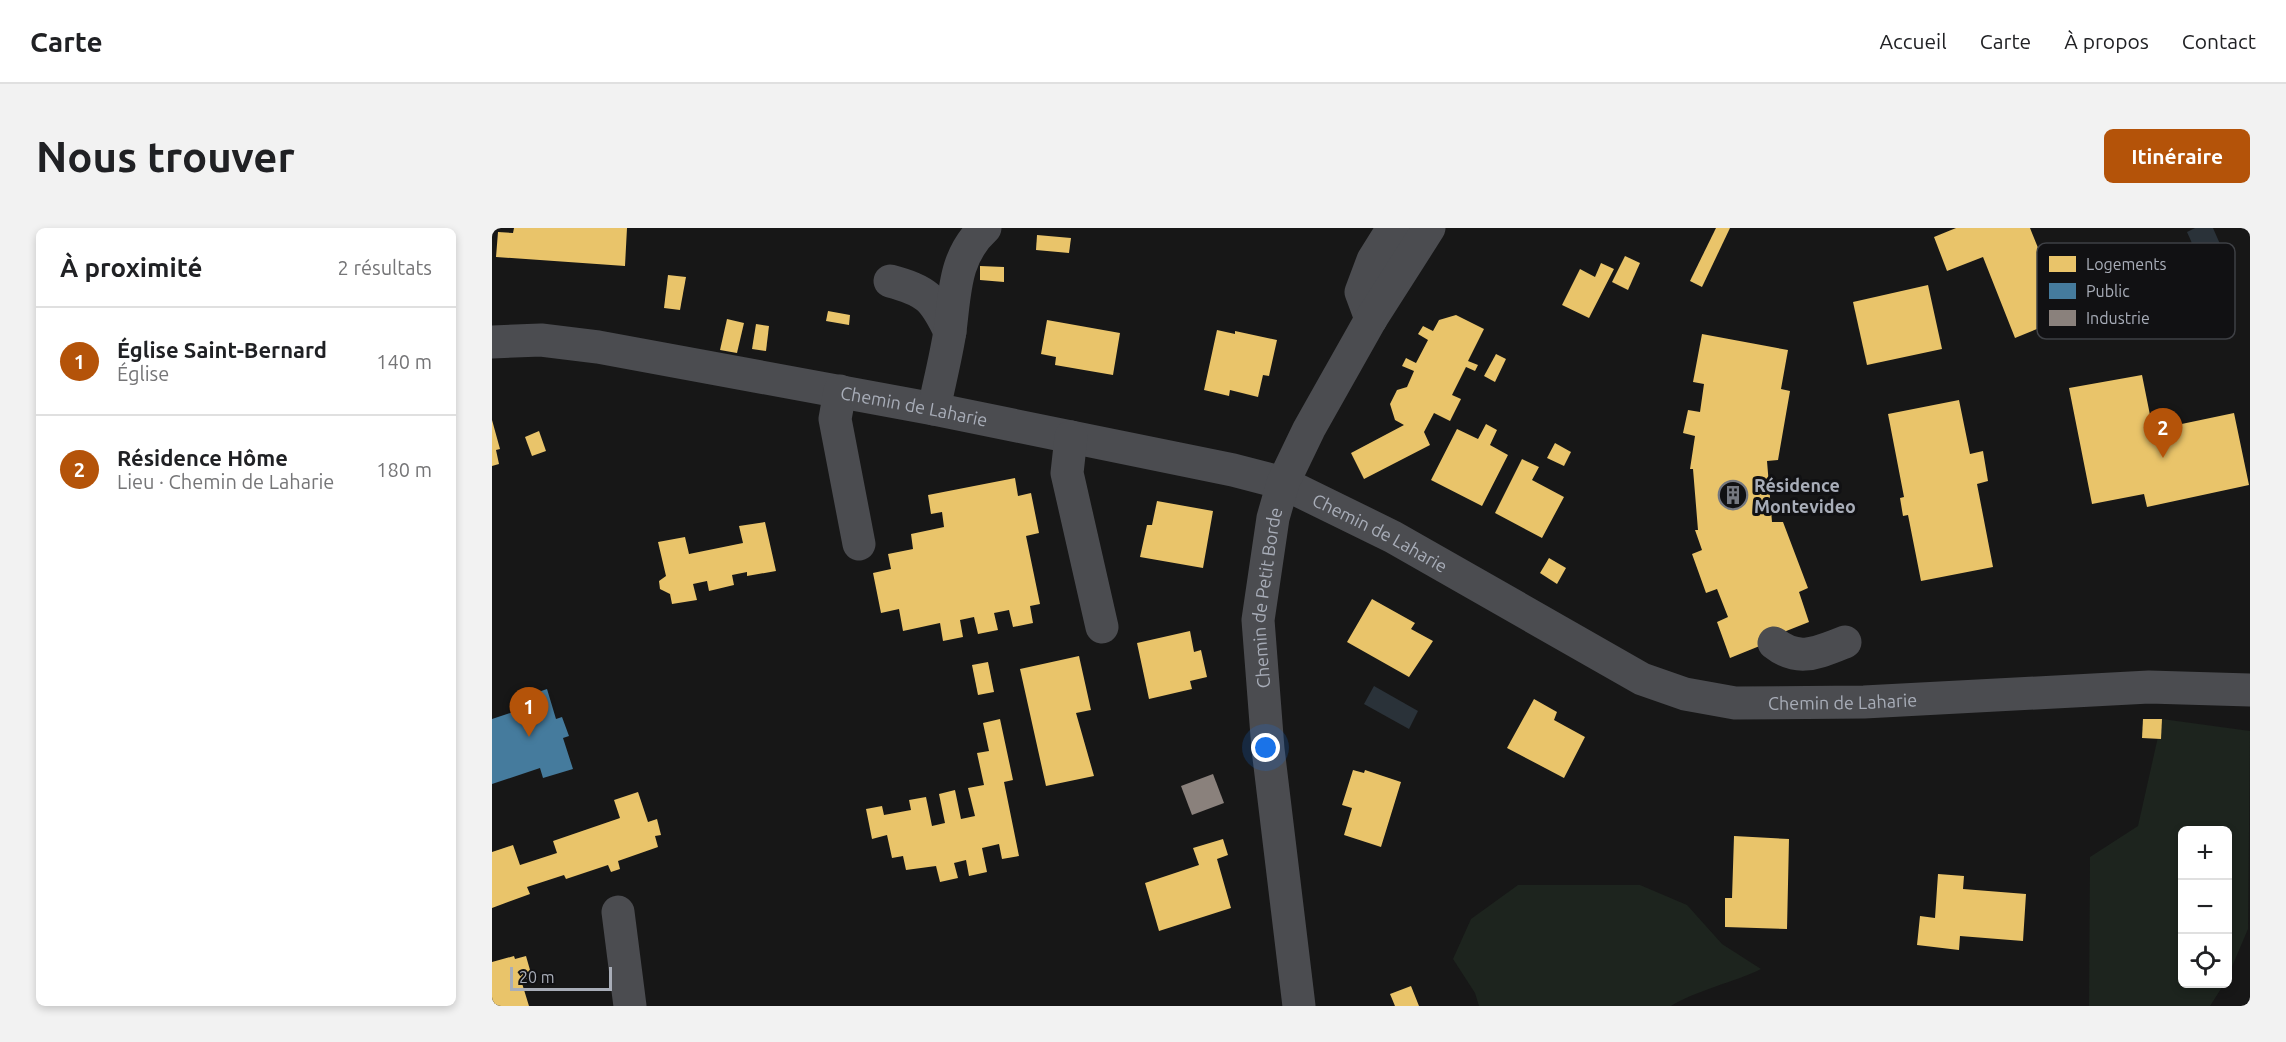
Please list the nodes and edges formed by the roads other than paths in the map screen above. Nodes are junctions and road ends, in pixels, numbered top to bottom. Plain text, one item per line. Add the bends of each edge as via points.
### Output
1 (985, 228) edge
2 (1393, 228) edge
3 (1429, 228) edge
4 (890, 281) dead end
5 (1371, 319) junction
6 (950, 332) junction
7 (492, 342) edge
8 (840, 391) junction
9 (934, 409) junction
10 (1071, 437) junction
11 (1283, 483) junction
12 (859, 544) dead end
13 (1101, 627) dead end
14 (1845, 642) dead end
15 (1774, 643) dead end
16 (2250, 690) edge
17 (618, 912) dead end
18 (630, 1006) edge
19 (1299, 1006) edge

1 - 6 street via 964,255 954,286
2 - 5 street via 1373,260 1361,292
3 - 5 street, Chemin de Petit Borde
4 - 6 street via 914,287 937,303
5 - 11 street, Chemin de Petit Borde
6 - 9 street
7 - 8 street, Chemin de Laharie via 541,340 598,347
8 - 9 street, Chemin de Laharie
8 - 12 street via 835,419
9 - 10 street, Chemin de Laharie
10 - 11 street, Chemin de Laharie
10 - 13 street via 1067,473
11 - 16 street, Chemin de Laharie via 1393,537 1642,679 1685,694 1747,703 1864,702 2149,687
11 - 19 street, Chemin de Petit Borde via 1258,620 1268,750
14 - 15 street via 1810,655 1786,653
17 - 18 street

